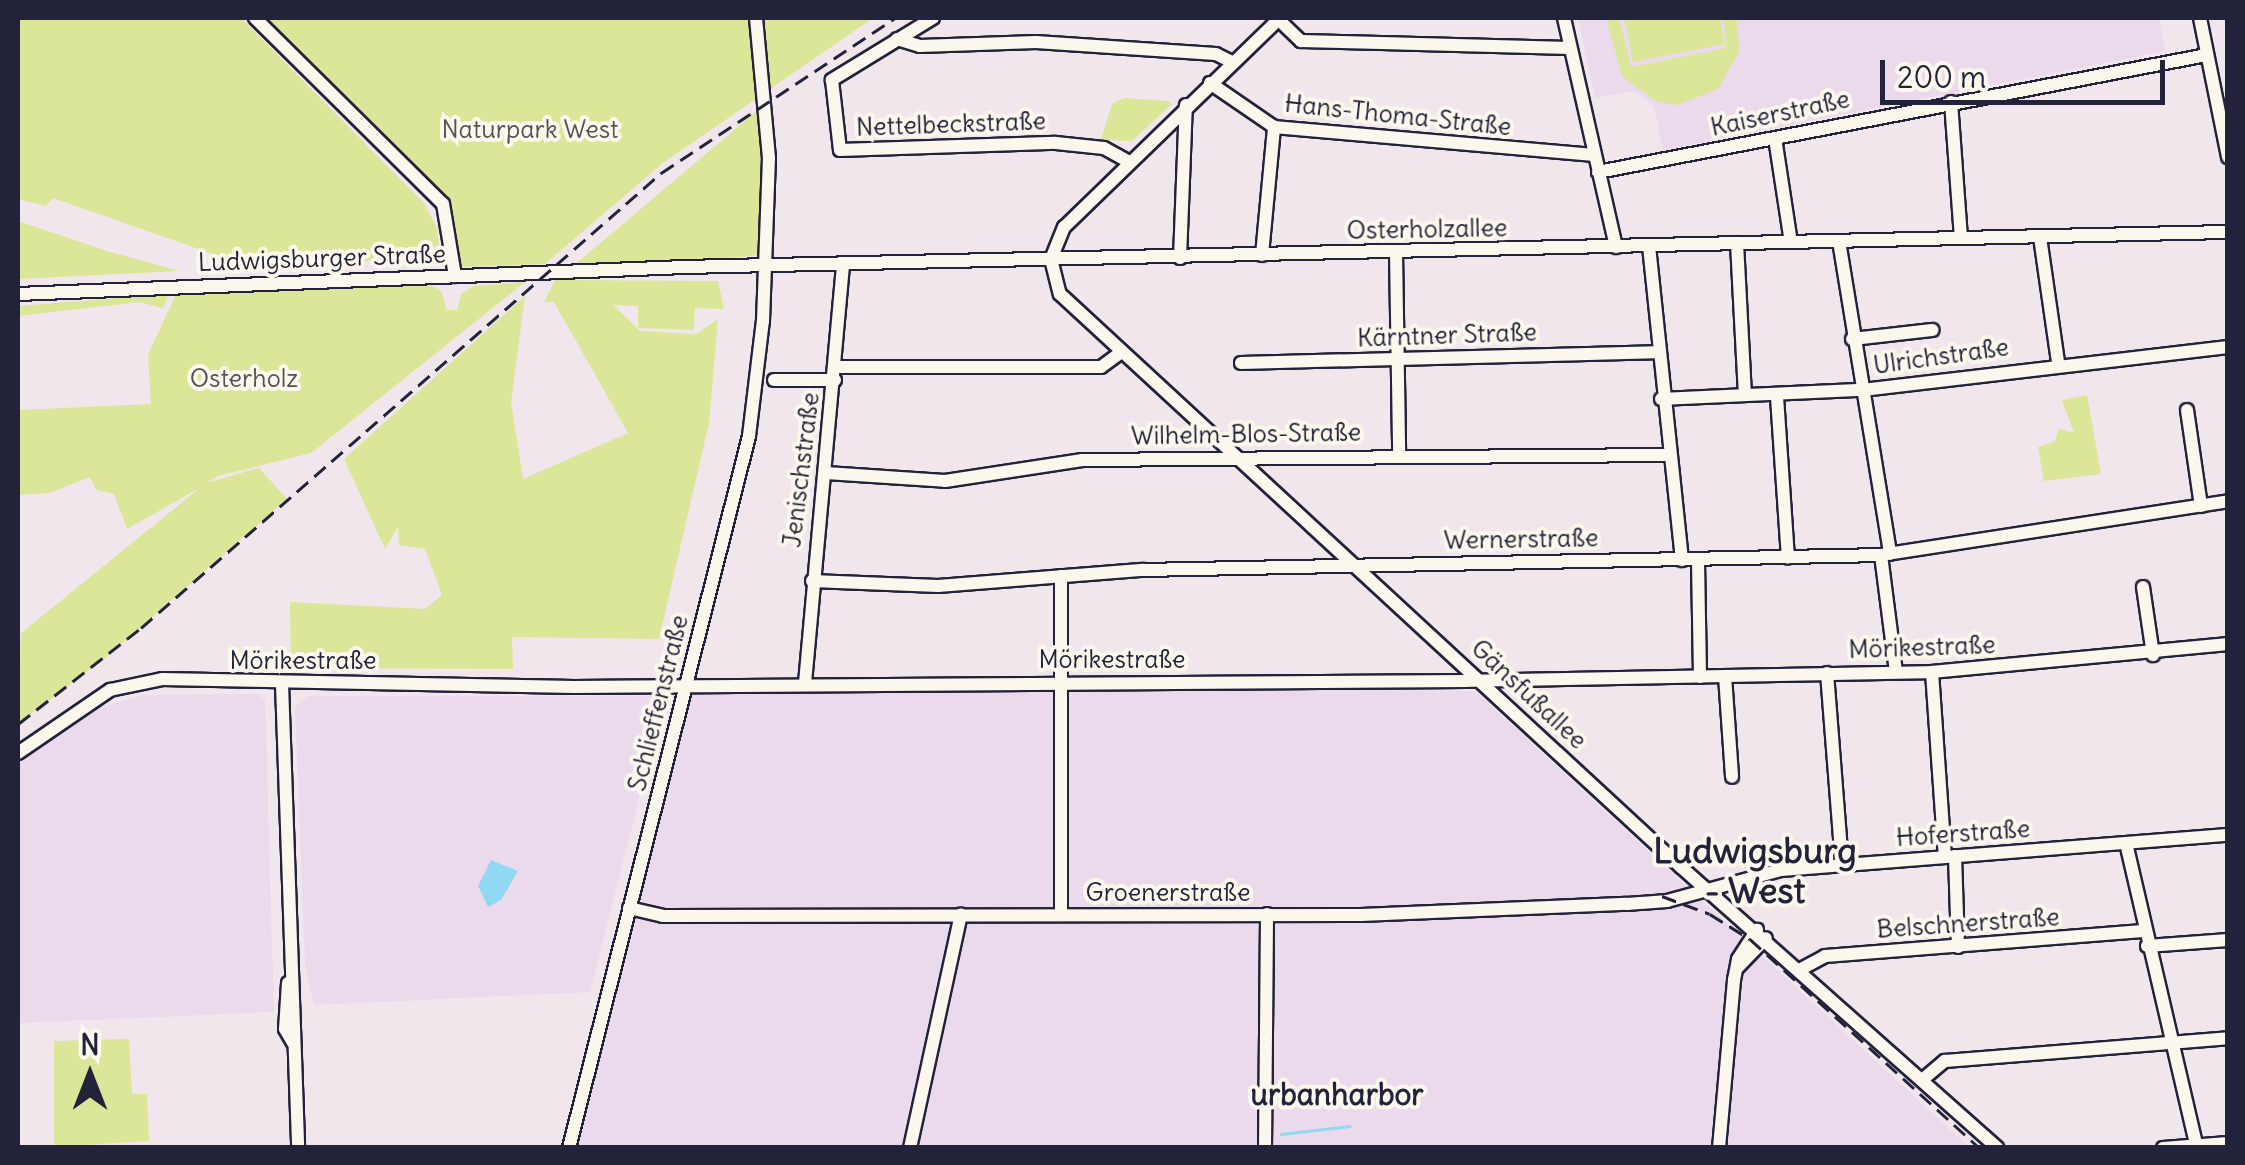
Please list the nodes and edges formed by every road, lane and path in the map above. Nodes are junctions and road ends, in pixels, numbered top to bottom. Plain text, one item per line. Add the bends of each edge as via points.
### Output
1 (255, 18) edge
2 (756, 18) edge
3 (934, 18) edge
4 (1279, 18) edge
5 (1564, 18) edge
6 (2200, 18) edge
7 (897, 39) junction
8 (1570, 48) junction
9 (2207, 55) junction
10 (1232, 62) junction
11 (1210, 83) junction
12 (1951, 102) junction
13 (1186, 106) junction
14 (1274, 127) junction
15 (1775, 138) junction
16 (1594, 155) junction
17 (2228, 157) edge
18 (1129, 162) junction
19 (1598, 172) junction
20 (2228, 232) edge
21 (2040, 237) junction
22 (1961, 238) junction
23 (1839, 240) junction
24 (1791, 242) junction
25 (1737, 243) junction
26 (1649, 246) junction
27 (1616, 247) junction
28 (1396, 252) junction
29 (1262, 255) junction
30 (1180, 258) junction
31 (1051, 259) junction
32 (843, 264) junction
33 (766, 265) junction
34 (628, 269) joint
35 (455, 276) junction
36 (18, 294) edge
37 (1932, 330) dead end
38 (1852, 339) junction
39 (2228, 347) edge
40 (1122, 352) junction
41 (1655, 352) junction
42 (1396, 360) junction
43 (2058, 362) junction
44 (1241, 363) dead end
45 (836, 374) junction
46 (774, 380) dead end
47 (1862, 390) junction
48 (1745, 394) junction
49 (1776, 397) junction
50 (1661, 399) junction
51 (2188, 410) dead end
52 (1399, 454) junction
53 (1668, 455) junction
54 (1240, 456) junction
55 (826, 473) junction
56 (2228, 501) edge
57 (2202, 506) junction
58 (1886, 555) junction
59 (1788, 558) junction
60 (1682, 560) junction
61 (1698, 561) junction
62 (1358, 564) junction
63 (1061, 576) junction
64 (812, 581) junction
65 (2143, 586) dead end
66 (2228, 644) edge
67 (2153, 655) junction
68 (1896, 672) junction
69 (1932, 672) junction
70 (1827, 673) junction
71 (1725, 676) junction
72 (1700, 677) junction
73 (1062, 681) junction
74 (1481, 681) junction
75 (684, 682) junction
76 (806, 683) junction
77 (282, 684) junction
78 (18, 754) edge
79 (1732, 777) dead end
80 (2228, 835) edge
81 (2126, 844) junction
82 (1950, 856) junction
83 (1842, 865) junction
84 (1705, 888) junction
85 (630, 908) junction
86 (1062, 914) junction
87 (1267, 914) junction
88 (961, 915) junction
89 (1761, 934) junction
90 (2145, 939) junction
91 (2228, 940) edge
92 (1958, 947) junction
93 (1800, 969) junction
94 (2228, 1038) edge
95 (2171, 1044) junction
96 (1922, 1080) junction
97 (2228, 1143) edge
98 (2196, 1145) edge
99 (298, 1148) edge
100 (570, 1148) edge
101 (910, 1148) edge
102 (1266, 1148) edge
103 (1719, 1148) edge
104 (1997, 1148) edge
105 (2163, 1148) edge

1 - 35 street via 443,204
2 - 33 street, Schlieffenstraße via 770,108
3 - 7 street
4 - 8 street via 1301,41
4 - 10 street
5 - 8 street
6 - 9 street
7 - 10 street via 920,46 1036,42 1216,54
7 - 18 street, Nettelbeckstraße via 832,80 840,150 1056,143 1104,148
8 - 16 street
9 - 12 street, Kaiserstraße
9 - 17 street
10 - 11 street
11 - 13 street
11 - 14 street, Hans-Thoma-Straße
12 - 15 street, Kaiserstraße
12 - 22 street
13 - 18 street
13 - 30 street
14 - 16 street, Hans-Thoma-Straße
14 - 29 street
15 - 19 street, Kaiserstraße
15 - 24 street
16 - 19 street
18 - 31 street via 1064,228
19 - 27 street
20 - 21 street, Osterholzallee
21 - 22 street, Osterholzallee
21 - 43 street
22 - 23 street, Osterholzallee
23 - 24 street, Osterholzallee
23 - 38 street
24 - 25 street, Osterholzallee
25 - 26 street, Osterholzallee
25 - 48 street
26 - 27 street, Osterholzallee
26 - 41 street
27 - 28 street, Osterholzallee
28 - 29 street, Osterholzallee
28 - 42 street
29 - 30 street, Osterholzallee
30 - 31 street, Osterholzallee
31 - 32 street, Osterholzallee
31 - 40 street, Gänsfußallee via 1060,294
32 - 33 street, Osterholzallee
32 - 45 street, Jenischstraße
33 - 34 street, Osterholzallee
33 - 75 street, Schlieffenstraße via 749,436
34 - 35 street, Ludwigsburger Straße
35 - 36 street, Ludwigsburger Straße
37 - 38 street
38 - 47 street
39 - 43 street, Ulrichstraße
40 - 45 street via 1102,367
40 - 54 street, Gänsfußallee
41 - 42 street, Kärntner Straße
41 - 50 street
42 - 44 street, Kärntner Straße
42 - 52 street
43 - 47 street, Ulrichstraße
45 - 46 street
45 - 55 street, Jenischstraße
47 - 49 street, Ulrichstraße
47 - 58 street
48 - 49 street, Ulrichstraße
48 - 50 street, Ulrichstraße
49 - 59 street
50 - 53 street
51 - 57 street
52 - 53 street, Wilhelm-Blos-Straße
52 - 54 street, Wilhelm-Blos-Straße
53 - 60 street
54 - 55 street, Wilhelm-Blos-Straße via 1082,460 945,480
54 - 62 street, Gänsfußallee
55 - 64 street, Jenischstraße
56 - 57 street, Wernerstraße
57 - 58 street, Wernerstraße
58 - 59 street, Wernerstraße
58 - 68 street
59 - 61 street, Wernerstraße
60 - 61 street, Wernerstraße
60 - 62 street, Wernerstraße
61 - 72 street
62 - 63 street, Wernerstraße
62 - 74 street, Gänsfußallee
63 - 64 street, Wernerstraße via 938,586
63 - 73 street
64 - 76 street, Jenischstraße
65 - 67 street
66 - 67 street, Mörikestraße
67 - 69 street, Mörikestraße
68 - 69 street, Mörikestraße
68 - 70 street, Mörikestraße
69 - 82 street
70 - 71 street, Mörikestraße
70 - 83 street
71 - 72 street, Mörikestraße
71 - 79 street
72 - 74 street, Mörikestraße
73 - 74 street, Mörikestraße
73 - 76 street, Mörikestraße
73 - 86 street
74 - 84 street, Gänsfußallee
75 - 76 street, Mörikestraße
75 - 77 street, Mörikestraße
75 - 85 street, Schlieffenstraße
77 - 78 street, Mörikestraße via 126,684
77 - 99 street via 289,976 284,1018 293,1042
80 - 81 street, Hoferstraße
81 - 82 street, Hoferstraße
81 - 90 street
82 - 83 street, Hoferstraße
82 - 92 street
83 - 84 street, Hoferstraße via 1766,872
84 - 87 street, Groenerstraße via 1640,903
84 - 89 street, Gänsfußallee
85 - 88 street, Groenerstraße via 662,916
85 - 100 street, Schlieffenstraße
86 - 87 street, Groenerstraße
86 - 88 street, Groenerstraße
87 - 102 street
88 - 101 street
89 - 93 street, Gänsfußallee
89 - 103 street via 1736,968
90 - 91 street, Belschnerstraße
90 - 92 street, Belschnerstraße
90 - 95 street
92 - 93 street, Belschnerstraße via 1824,956
93 - 96 street, Gänsfußallee
94 - 95 street
95 - 96 street via 1945,1062
95 - 98 street
96 - 104 street, Gänsfußallee
97 - 98 street
98 - 105 street

